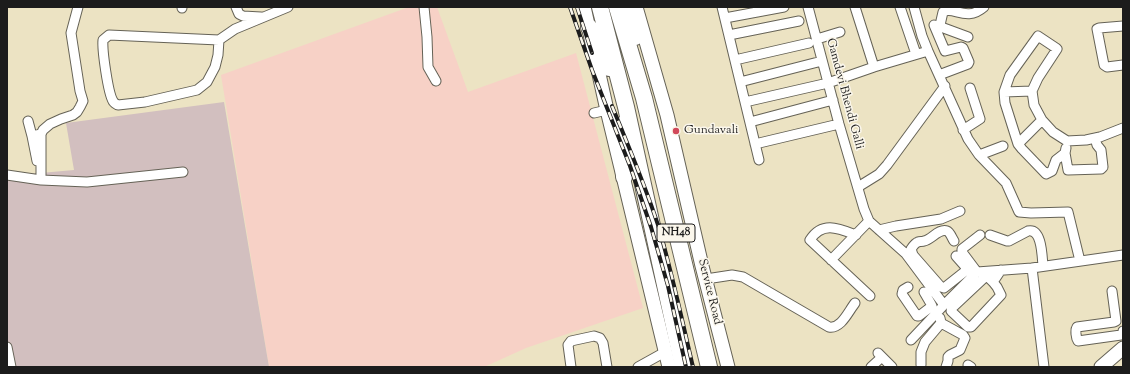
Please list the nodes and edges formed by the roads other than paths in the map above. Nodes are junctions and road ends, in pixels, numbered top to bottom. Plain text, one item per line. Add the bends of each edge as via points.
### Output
1 (78, 7) edge
2 (236, 7) edge
3 (288, 7) edge
4 (424, 7) edge
5 (584, 7) edge
6 (600, 7) edge
7 (617, 7) edge
8 (630, 7) edge
9 (636, 7) edge
10 (722, 7) edge
11 (784, 7) edge
12 (808, 7) edge
13 (855, 7) edge
14 (900, 7) edge
15 (984, 7) edge
16 (915, 11) edge
17 (264, 18) junction
18 (725, 18) junction
19 (903, 19) junction
20 (799, 20) dead end
21 (934, 25) dead end
22 (1123, 26) edge
23 (589, 27) junction
24 (840, 32) dead end
25 (729, 35) junction
26 (922, 36) junction
27 (968, 37) dead end
28 (219, 40) junction
29 (813, 41) junction
30 (910, 41) junction
31 (928, 51) junction
32 (916, 54) junction
33 (735, 60) junction
34 (822, 60) junction
35 (1123, 65) edge
36 (874, 67) junction
37 (939, 75) junction
38 (436, 81) dead end
39 (740, 82) junction
40 (828, 83) junction
41 (945, 86) junction
42 (970, 88) dead end
43 (1004, 92) junction
44 (1032, 92) junction
45 (644, 98) junction
46 (833, 100) junction
47 (745, 102) junction
48 (626, 107) junction
49 (607, 110) junction
50 (594, 113) dead end
51 (1042, 120) junction
52 (28, 121) dead end
53 (750, 122) junction
54 (839, 124) junction
55 (966, 128) junction
56 (1123, 128) edge
57 (36, 135) junction
58 (1095, 138) junction
59 (1067, 141) junction
60 (755, 144) junction
61 (1018, 144) junction
62 (1003, 146) dead end
63 (1065, 153) junction
64 (980, 154) junction
65 (759, 160) dead end
66 (38, 167) dead end
67 (183, 172) dead end
68 (7, 175) edge
69 (624, 177) junction
70 (41, 180) junction
71 (858, 187) junction
72 (960, 211) dead end
73 (869, 221) junction
74 (879, 230) junction
75 (856, 235) junction
76 (980, 235) dead end
77 (990, 235) dead end
78 (954, 241) dead end
79 (1123, 255) edge
80 (956, 256) dead end
81 (831, 260) junction
82 (1080, 261) junction
83 (1043, 266) junction
84 (989, 268) dead end
85 (1032, 268) junction
86 (1003, 269) junction
87 (973, 272) junction
88 (706, 279) junction
89 (994, 282) junction
90 (908, 287) dead end
91 (1112, 290) dead end
92 (927, 291) junction
93 (870, 296) dead end
94 (855, 303) dead end
95 (941, 308) junction
96 (922, 314) junction
97 (928, 321) junction
98 (941, 323) junction
99 (1123, 331) edge
100 (923, 346) junction
101 (7, 347) edge
102 (1123, 348) edge
103 (665, 352) junction
104 (921, 365) dead end
105 (11, 367) edge
106 (571, 367) edge
107 (608, 367) edge
108 (638, 367) edge
109 (669, 367) edge
110 (683, 367) edge
111 (709, 367) edge
112 (728, 367) edge
113 (871, 367) edge
114 (892, 367) edge
115 (946, 367) edge
116 (1044, 367) edge
117 (1101, 367) edge

1 - 57 street via 71,33 83,100 73,115 61,118
2 - 17 street via 243,16
3 - 17 street
4 - 38 street via 428,66
5 - 23 street
6 - 48 highway, NH48
7 - 45 highway, NH48
8 - 45 highway
9 - 88 street, Service Road via 667,115
10 - 18 street
11 - 18 street
12 - 29 street, Gamdevi Bhendi Galli
13 - 36 street
14 - 19 street
15 - 27 street via 969,14 947,10 943,12 941,27
16 - 19 street
16 - 26 street
17 - 28 street via 235,29
18 - 25 street
19 - 30 street
20 - 25 street
21 - 37 street via 945,51 961,47 969,62
22 - 35 street via 1097,30 1104,65
23 - 48 highway
23 - 49 street
24 - 29 street
25 - 33 street
26 - 30 street
26 - 31 street
28 - 28 street via 215,68 207,82 197,90 145,102 118,105 113,101 102,47 103,40 109,35
29 - 33 street
29 - 34 street, Gamdevi Bhendi Galli
30 - 32 street
31 - 32 street
31 - 37 street
32 - 36 street
33 - 39 street
34 - 39 street
34 - 40 street, Gamdevi Bhendi Galli
36 - 40 street
37 - 41 street
39 - 47 street
40 - 46 street, Gamdevi Bhendi Galli
40 - 47 street
41 - 55 street
41 - 71 street via 887,165 879,174
42 - 55 street via 980,119
43 - 44 street
43 - 44 street via 1010,75 1038,36 1057,49
43 - 61 street
44 - 51 street via 1034,105
45 - 111 highway, NH48
46 - 53 street
46 - 54 street, Gamdevi Bhendi Galli
47 - 53 street
48 - 69 highway
48 - 110 highway, NH48
49 - 50 street
49 - 69 street
51 - 59 street via 1053,132
51 - 61 street
52 - 57 street
53 - 60 street
54 - 60 street
54 - 71 street, Gamdevi Bhendi Galli
55 - 64 street via 968,139
56 - 58 street
57 - 66 street
57 - 70 street
58 - 59 street
58 - 63 street via 1101,150 1101,169 1068,170
59 - 63 street
60 - 65 street
61 - 63 street via 1046,174 1052,171 1056,160
62 - 64 street
64 - 82 street via 1006,183 1019,212 1068,212
67 - 70 street via 87,182
68 - 70 street
69 - 103 street
71 - 73 street, Gamdevi Bhendi Galli
72 - 74 street via 941,219
73 - 74 street
73 - 75 street
74 - 92 street via 906,254
75 - 81 street
75 - 81 street via 838,228 817,231 810,241
76 - 87 street via 962,248
77 - 83 street via 1009,242 1028,231 1034,231 1039,238
78 - 87 street via 949,232 943,231 925,241 917,242 911,249 913,255 941,287 944,288
79 - 82 street
80 - 87 street
81 - 93 street
82 - 83 street
83 - 85 street
84 - 86 street
85 - 86 street
85 - 116 street
86 - 87 street
86 - 89 street
87 - 95 street
88 - 94 street via 732,275 743,277 833,328 838,326
88 - 112 street, Service Road
89 - 89 street via 988,277 984,278 952,308 951,311 968,327 971,327 1000,295
90 - 96 street via 902,292 903,298 917,316
91 - 99 street via 1116,321 1077,327 1077,339 1078,341 1121,335
92 - 95 street
92 - 96 street via 932,306
95 - 97 street
95 - 98 street
96 - 97 street
97 - 100 street via 912,339
98 - 100 street
98 - 115 street via 964,335 965,338 960,350 948,357
100 - 104 street
101 - 105 street
102 - 117 street
103 - 108 street
103 - 109 street
106 - 107 street via 568,345 571,341 594,336 603,342
113 - 114 street via 880,355

